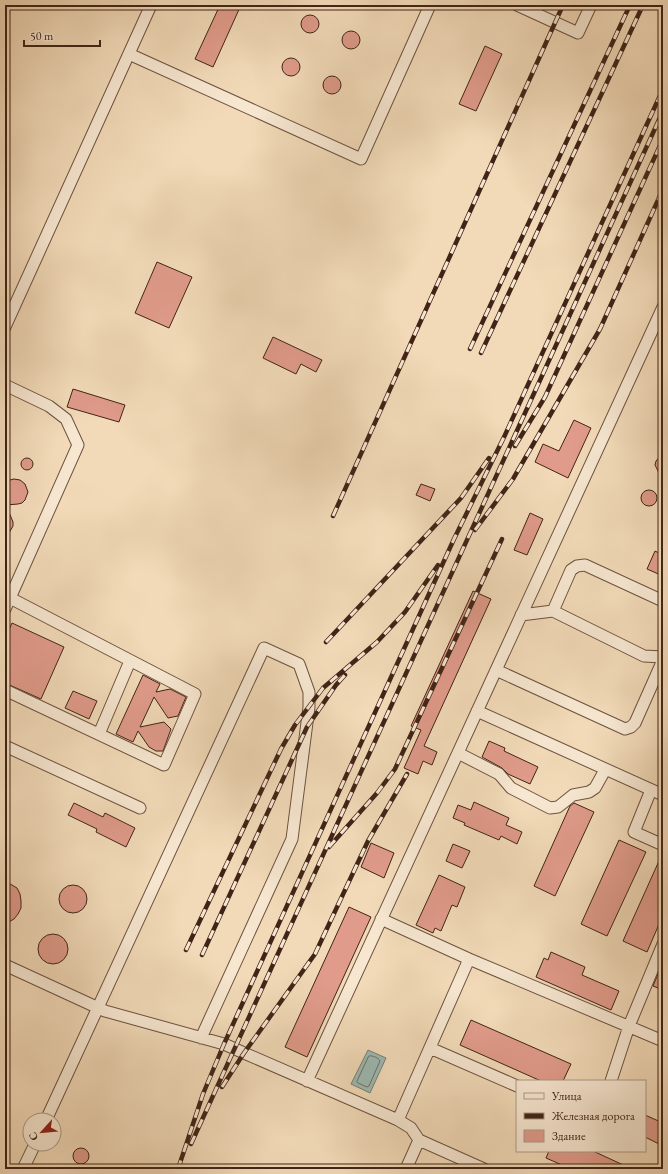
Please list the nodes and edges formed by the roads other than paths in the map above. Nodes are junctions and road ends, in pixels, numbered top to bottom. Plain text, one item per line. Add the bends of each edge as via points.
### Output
1 (151, 5) edge
2 (430, 5) edge
3 (517, 5) edge
4 (591, 5) edge
5 (129, 54) junction
6 (663, 307) edge
7 (5, 327) edge
8 (5, 385) edge
9 (10, 598) junction
10 (663, 602) edge
11 (5, 609) edge
12 (553, 611) junction
13 (521, 615) junction
14 (663, 658) edge
15 (130, 661) junction
16 (496, 670) junction
17 (5, 690) edge
18 (477, 711) junction
19 (99, 734) junction
20 (5, 746) edge
21 (458, 753) junction
22 (606, 770) junction
23 (651, 790) junction
24 (663, 796) edge
25 (140, 808) dead end
26 (663, 845) edge
27 (381, 919) junction
28 (663, 944) edge
29 (469, 959) junction
30 (5, 964) edge
31 (98, 1008) junction
32 (629, 1026) junction
33 (201, 1038) junction
34 (663, 1041) edge
35 (430, 1048) junction
36 (307, 1080) junction
37 (611, 1080) edge
38 (516, 1086) edge
39 (50, 1112) edge
40 (398, 1120) junction
41 (419, 1140) junction
42 (31, 1152) edge
43 (23, 1169) edge
44 (406, 1169) edge
45 (484, 1169) edge

1 - 5 lane
2 - 5 lane via 361,159
3 - 4 lane via 578,33
5 - 7 lane
6 - 13 lane
8 - 9 lane via 49,406 66,419 78,445
9 - 11 lane
9 - 15 lane
10 - 12 lane via 585,565 571,570
12 - 13 lane
12 - 14 lane via 644,656
13 - 16 lane
14 - 16 lane via 635,723 631,728 625,729
15 - 19 lane
15 - 19 lane via 195,694 164,764
16 - 18 lane
17 - 19 lane
18 - 21 lane
18 - 22 lane
20 - 25 lane
21 - 22 lane via 499,774 511,788 550,808 558,807 573,795 595,788
21 - 27 lane
22 - 23 lane
23 - 24 lane
23 - 26 lane via 634,832
27 - 29 lane
27 - 36 lane
28 - 32 lane
29 - 32 lane
29 - 35 lane
30 - 31 lane
31 - 33 lane
31 - 33 lane via 264,648 299,664 309,692 292,840
31 - 39 lane
32 - 34 lane
32 - 37 lane
33 - 36 lane via 224,1044
35 - 38 lane
35 - 40 lane
36 - 40 lane
40 - 41 lane via 411,1128
41 - 44 lane
41 - 45 lane
42 - 43 lane

